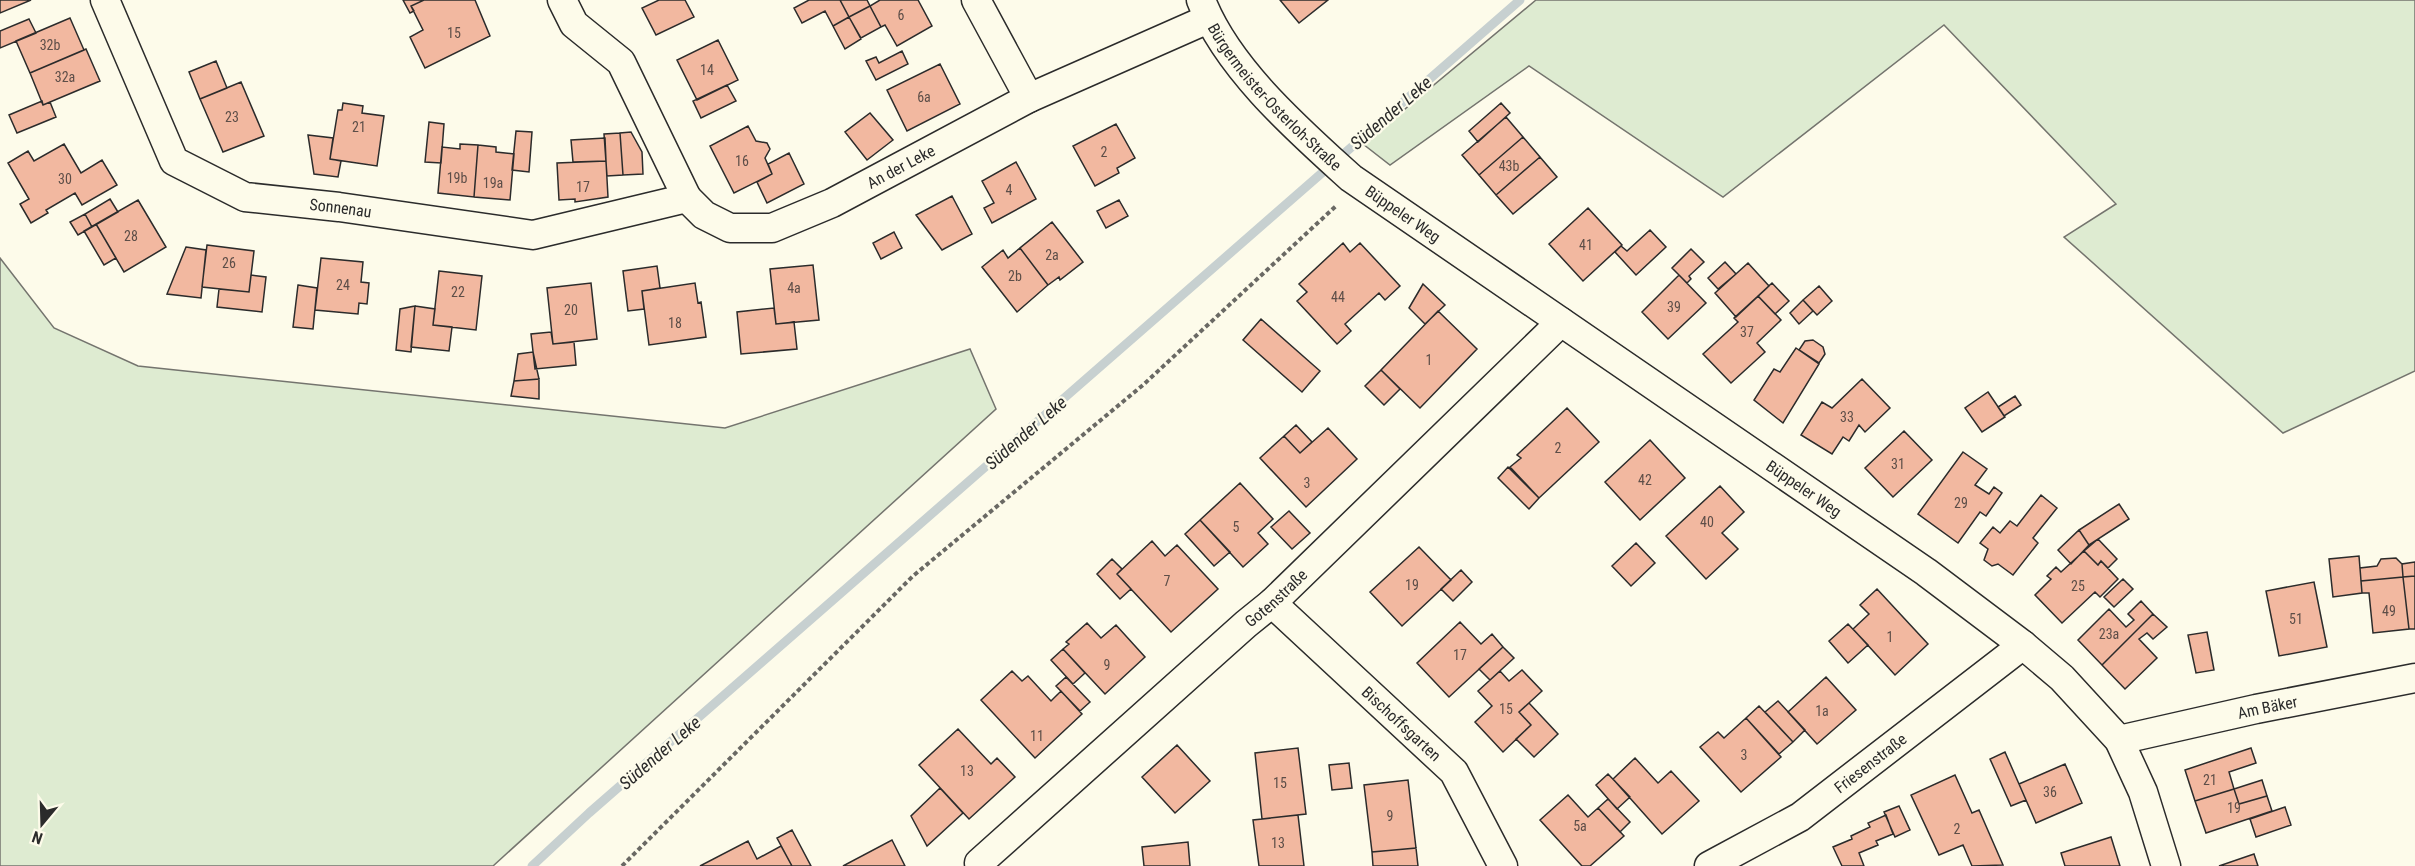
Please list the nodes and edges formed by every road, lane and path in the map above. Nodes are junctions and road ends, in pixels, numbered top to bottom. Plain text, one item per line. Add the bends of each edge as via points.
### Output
1 (105, 0) edge
2 (562, 0) edge
3 (976, 0) edge
4 (1204, 9) edge
5 (1029, 98) junction
6 (1356, 181) junction
7 (687, 198) junction
8 (1561, 322) junction
9 (1272, 603) junction
10 (2023, 645) junction
11 (2415, 678) edge
12 (2119, 740) junction
13 (979, 863) dead end
14 (622, 866) edge
15 (1503, 866) edge
16 (1709, 866) edge
17 (2166, 866) edge

1 - 7 street, Sonnenau via 174,161 245,197 533,235
2 - 7 street via 574,24 621,62
3 - 5 street
4 - 5 street, An der Leke
4 - 6 street, Bürgermeister-Osterloh-Straße via 1246,74 1310,141
5 - 7 street, An der Leke via 832,203 772,228 730,228 704,215
6 - 8 street, Büppeler Weg
6 - 14 path via 1143,385 913,576
8 - 9 street, Gotenstraße
8 - 10 street, Büppeler Weg via 1926,572
9 - 13 street, Gotenstraße
9 - 15 street, Bischoffsgarten via 1454,772
10 - 12 street, Büppeler Weg via 2062,678
10 - 16 street, Friesenstraße via 1800,817
11 - 12 street, Am Bäker
12 - 17 street, Büppeler Weg via 2143,792

